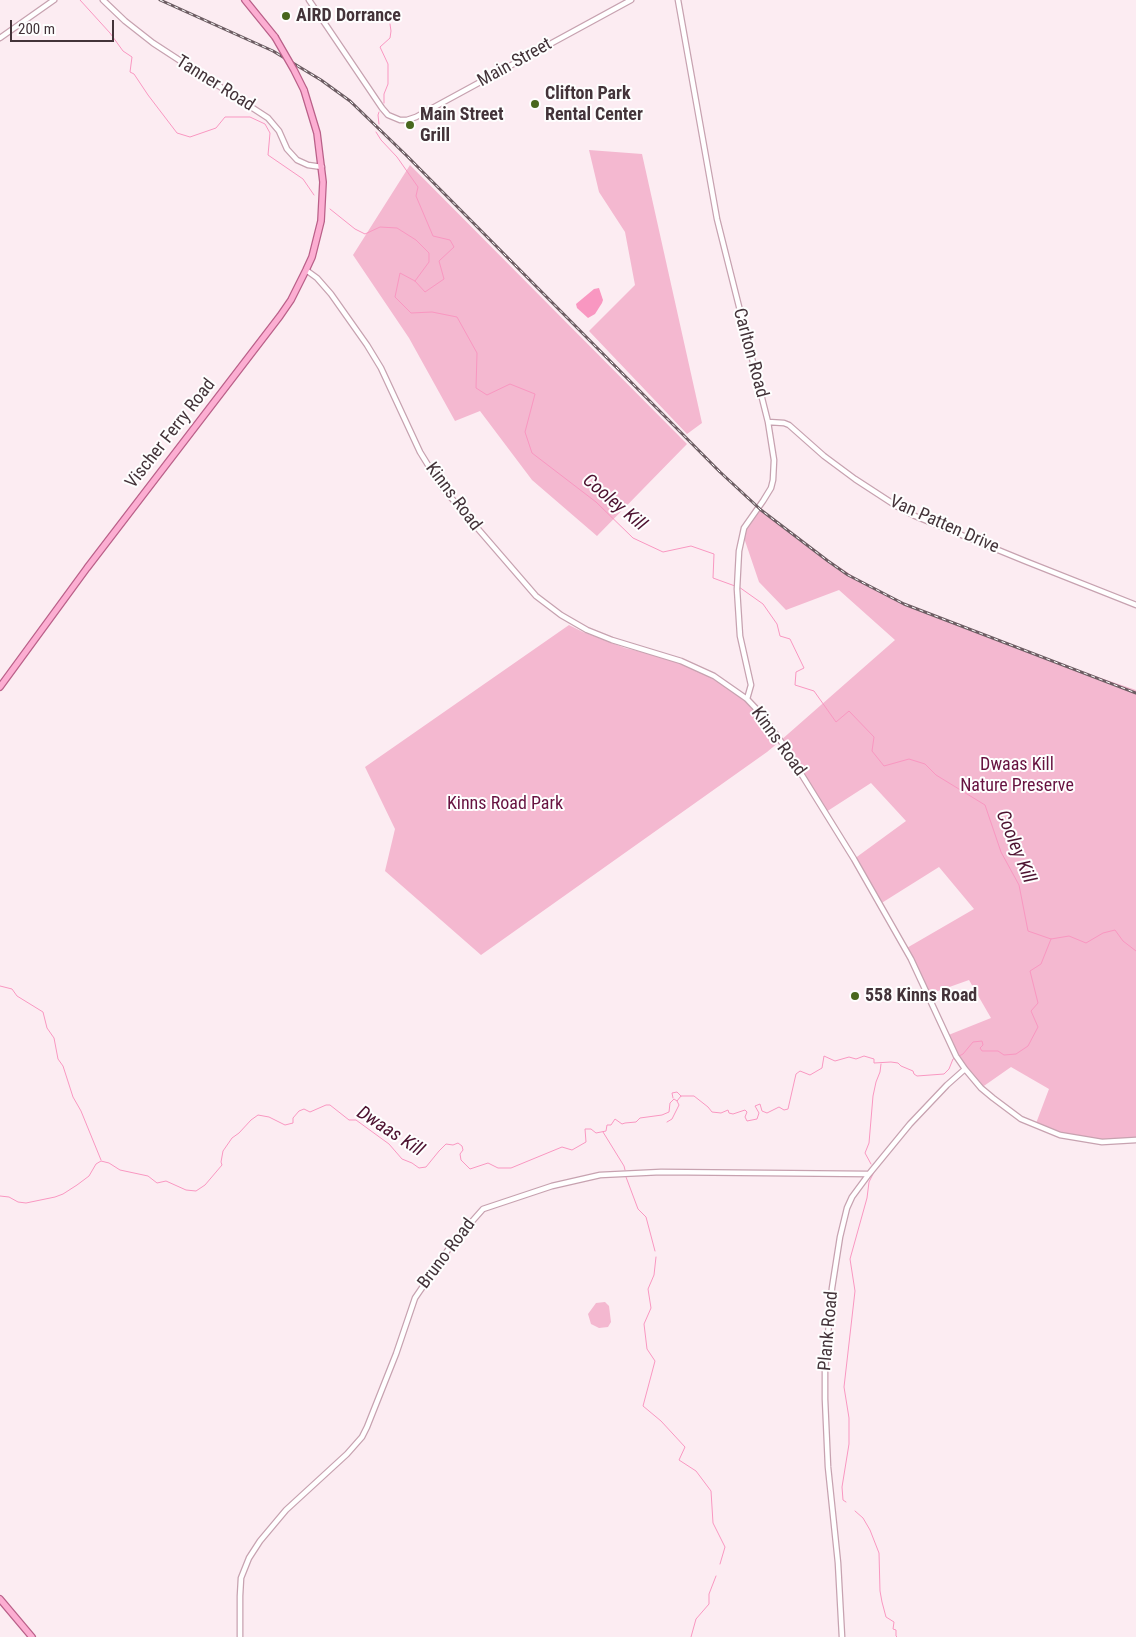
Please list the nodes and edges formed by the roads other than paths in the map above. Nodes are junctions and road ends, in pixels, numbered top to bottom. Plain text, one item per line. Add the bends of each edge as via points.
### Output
1 (54, 0) edge
2 (103, 0) edge
3 (245, 0) edge
4 (308, 0) edge
5 (631, 0) edge
6 (678, 0) edge
7 (0, 38) edge
8 (322, 167) junction
9 (306, 270) junction
10 (768, 422) junction
11 (1136, 605) edge
12 (0, 687) edge
13 (747, 699) junction
14 (965, 1069) junction
15 (1136, 1140) edge
16 (869, 1174) junction
17 (0, 1600) edge
18 (32, 1637) edge
19 (240, 1637) edge
20 (842, 1637) edge

1 - 7 street
2 - 8 street, Tanner Road via 153,44 268,118 297,160
3 - 8 main road, Vischer Ferry Road, bridge via 274,37 304,90 317,133
4 - 5 street, Main Street via 372,95 388,115 400,120 422,114
6 - 10 street, Carlton Road via 717,219
8 - 9 main road, Vischer Ferry Road via 321,221
9 - 12 main road, Vischer Ferry Road via 280,316
9 - 13 street, Kinns Road via 331,294 367,345 420,452 441,486 536,596 587,630 698,668
10 - 11 street, Van Patten Drive via 788,425 824,456 898,508
10 - 13 street, Carlton Road via 774,460 773,480 767,496 744,528 739,551 737,589 740,636 750,685
13 - 14 street, Kinns Road via 772,728 854,859 908,954
14 - 15 street, Kinns Road via 993,1098 1044,1130 1093,1141
14 - 16 street, Plank Road via 910,1124
16 - 19 street, Bruno Road via 671,1172 600,1175 552,1186 483,1209 452,1244 415,1298 362,1437 286,1510 248,1558 241,1578
16 - 20 street, Plank Road via 852,1197 840,1237 825,1370 828,1466
17 - 18 main road

